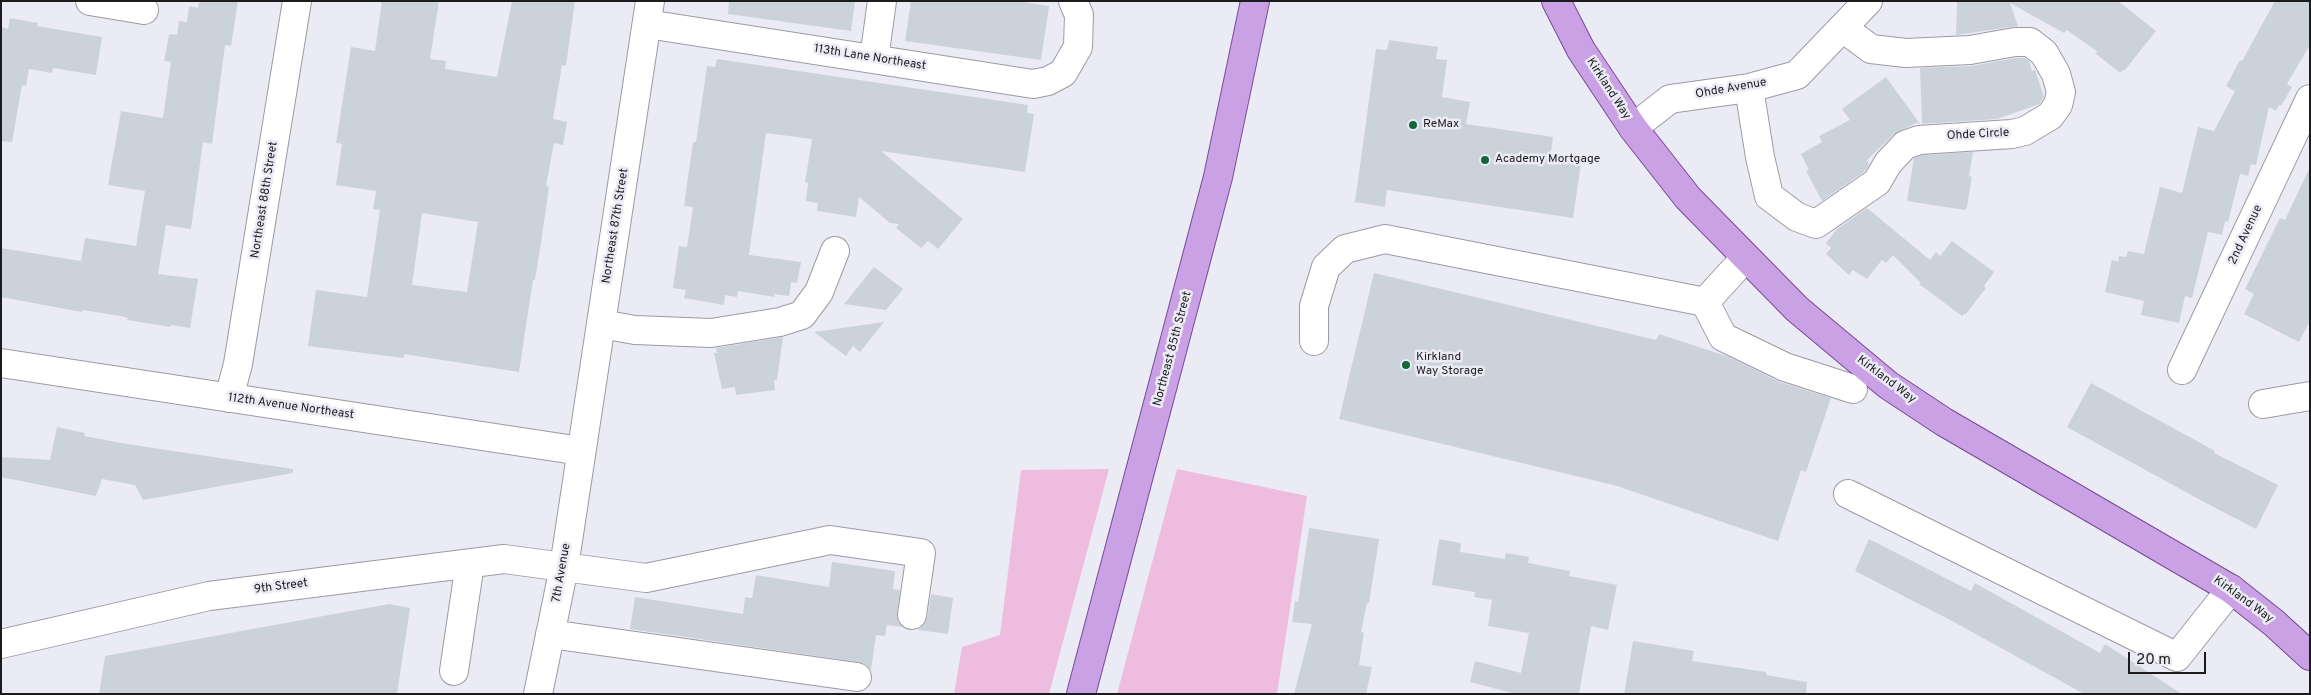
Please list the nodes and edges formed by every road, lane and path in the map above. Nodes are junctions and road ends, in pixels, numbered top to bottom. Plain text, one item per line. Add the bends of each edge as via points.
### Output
1 (90, 1) edge
2 (297, 1) edge
3 (882, 1) edge
4 (1073, 1) edge
5 (1255, 1) edge
6 (1556, 1) edge
7 (1868, 1) edge
8 (144, 10) dead end
9 (649, 13) edge
10 (1843, 28) junction
11 (874, 59) junction
12 (1749, 88) junction
13 (2310, 100) edge
14 (1633, 128) junction
15 (835, 251) dead end
16 (1746, 258) junction
17 (1705, 302) junction
18 (601, 324) junction
19 (1314, 341) dead end
20 (1, 363) edge
21 (2182, 370) dead end
22 (1853, 389) dead end
23 (2310, 396) edge
24 (229, 398) junction
25 (2263, 404) dead end
26 (581, 451) junction
27 (1848, 494) dead end
28 (470, 563) junction
29 (564, 567) junction
30 (2231, 589) junction
31 (912, 615) dead end
32 (550, 634) junction
33 (1, 644) edge
34 (2310, 656) edge
35 (454, 671) dead end
36 (857, 677) dead end
37 (538, 694) edge
38 (1081, 694) edge

1 - 8 street
2 - 24 street, Northeast 88th Street via 238,364
3 - 11 street
4 - 11 street, 113th Lane Northeast via 1079,15 1078,47 1063,73 1048,81 1033,84
5 - 38 main road, Northeast 85th Street via 1218,177
6 - 14 main road, Kirkland Way via 1581,50
7 - 10 street, Ohde Avenue
9 - 11 street, 113th Lane Northeast
9 - 18 street, Northeast 87th Street
10 - 12 street, Ohde Avenue via 1797,75
10 - 12 street, Ohde Circle via 1871,49 1906,53 1970,50 2030,42 2044,53 2056,74 2061,92 2058,105 2050,116 2025,131 1934,138 1905,145 1888,162 1877,182 1816,224 1797,217 1770,196
12 - 14 street, Ohde Avenue via 1670,98
13 - 21 street, 2nd Avenue
14 - 16 main road, Kirkland Way via 1688,198
15 - 18 street via 819,292 802,314 780,322 710,333 635,330
16 - 17 street
16 - 30 main road, Kirkland Way via 1798,309 1888,385 1944,422
17 - 19 street via 1385,239 1345,249 1326,268 1314,306
17 - 22 street via 1723,337 1785,367
18 - 26 street, Northeast 87th Street
20 - 24 street, 112th Avenue Northeast
23 - 25 street
24 - 26 street, 112th Avenue Northeast
26 - 29 street, 7th Avenue
27 - 30 street via 2177,657
28 - 29 street, 9th Street via 504,559
28 - 33 street, 9th Street via 209,596
28 - 35 street
29 - 31 street, 9th Street via 646,578 830,540 921,553
29 - 32 street, 7th Avenue
30 - 34 main road, Kirkland Way
32 - 36 street
32 - 37 street, 7th Avenue

